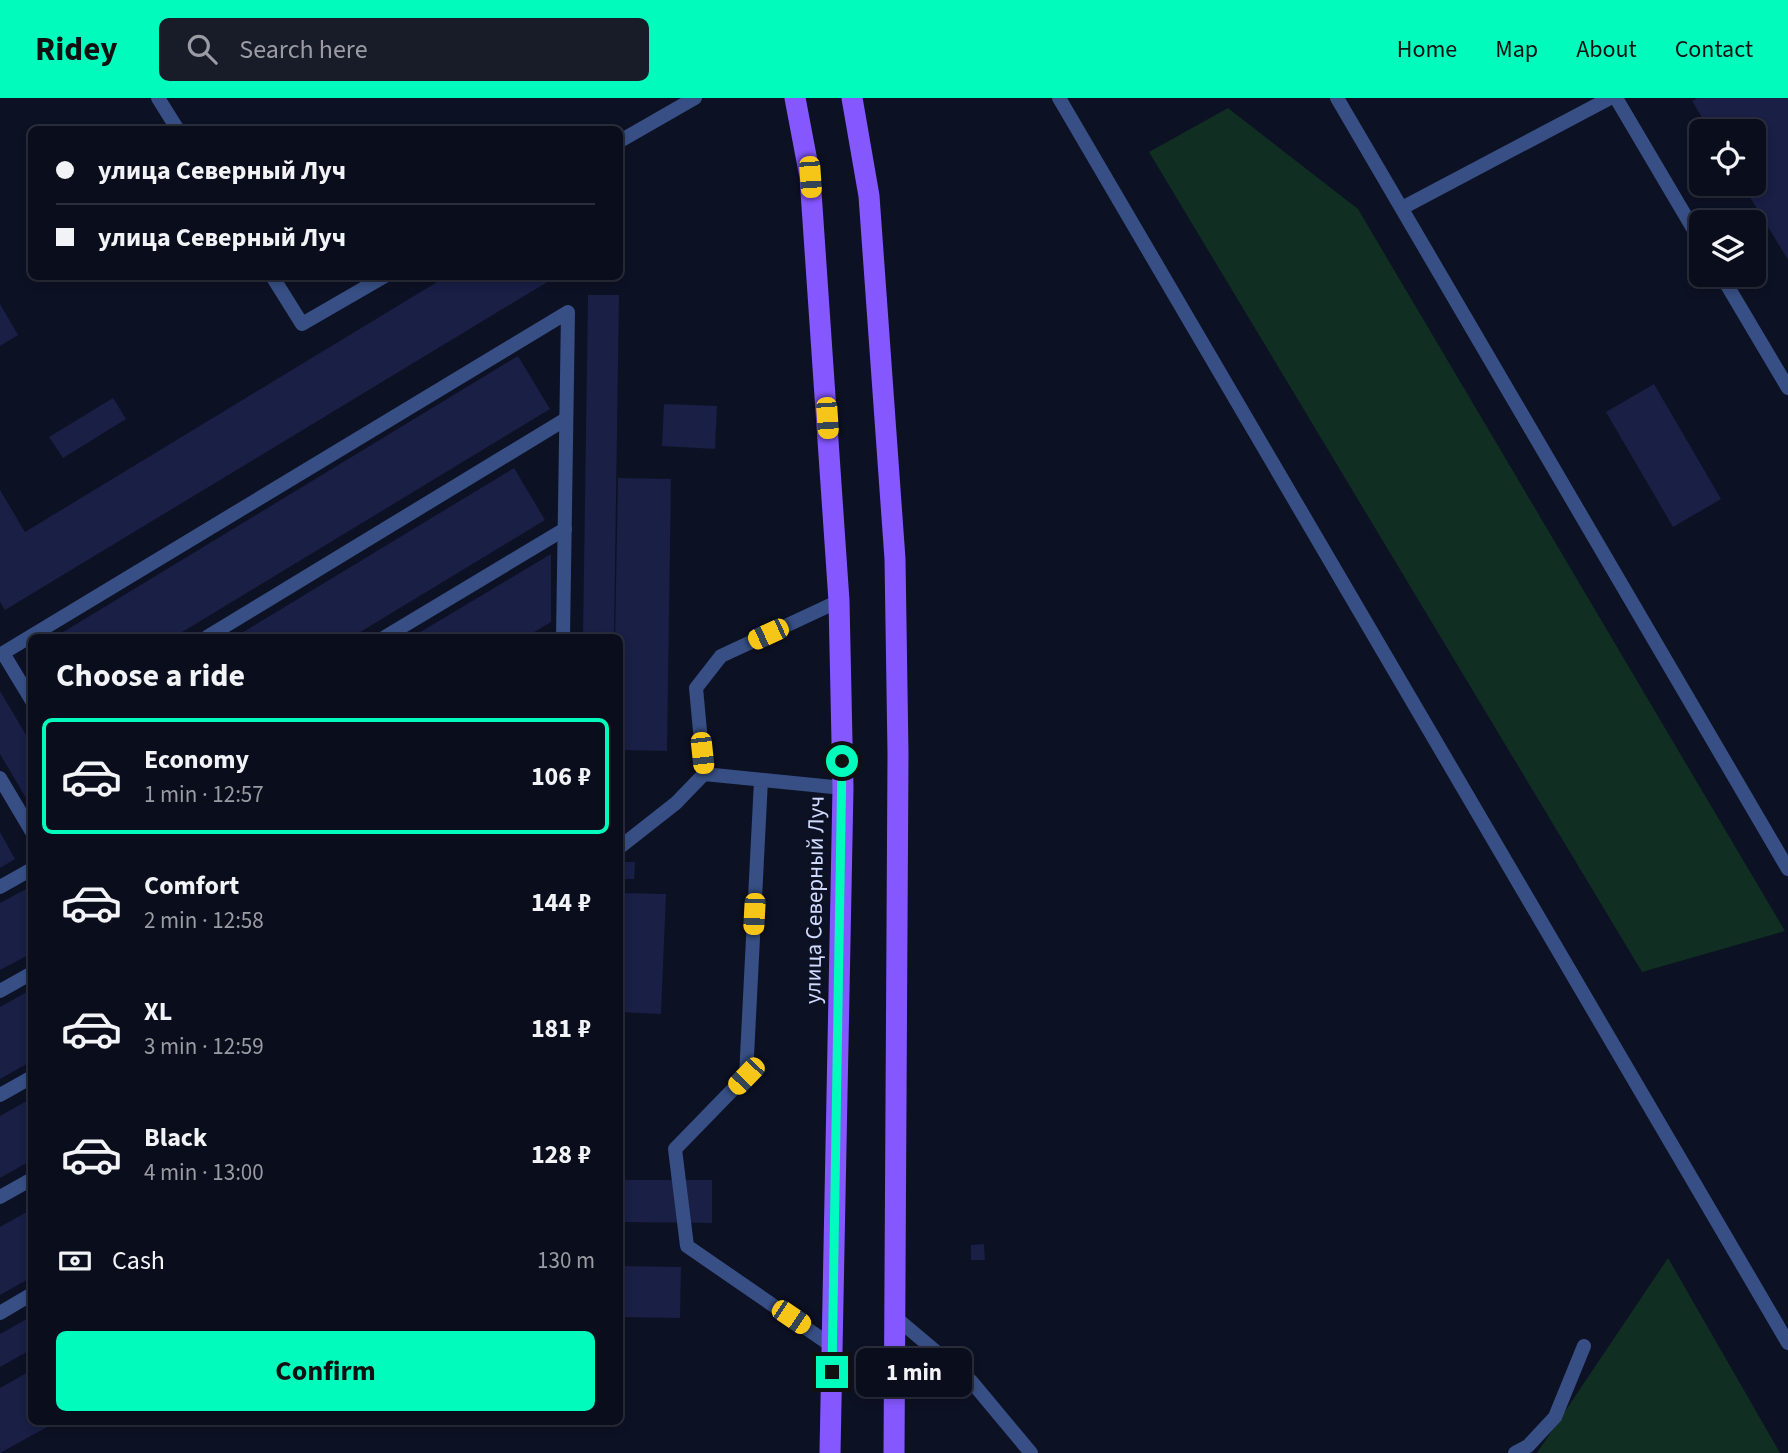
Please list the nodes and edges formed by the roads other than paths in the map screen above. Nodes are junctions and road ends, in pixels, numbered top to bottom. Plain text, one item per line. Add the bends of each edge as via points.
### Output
1 (158, 98) edge
2 (695, 98) edge
3 (795, 98) edge
4 (852, 98) edge
5 (1059, 98) edge
6 (1337, 98) edge
7 (1609, 98) edge
8 (1616, 98) edge
9 (176, 126) edge
10 (623, 140) edge
11 (1402, 208) junction
12 (1689, 222) edge
13 (274, 280) edge
14 (378, 280) edge
15 (1728, 287) edge
16 (1788, 388) edge
17 (566, 419) junction
18 (565, 529) junction
19 (839, 601) junction
20 (34, 634) edge
21 (211, 634) edge
22 (390, 634) edge
23 (563, 634) edge
24 (28, 638) edge
25 (28, 694) edge
26 (704, 774) junction
27 (1, 780) edge
28 (761, 780) junction
29 (843, 788) junction
30 (28, 825) edge
31 (623, 845) edge
32 (1788, 869) edge
33 (28, 871) edge
34 (0, 887) edge
35 (28, 975) edge
36 (0, 991) edge
37 (28, 1079) edge
38 (0, 1095) edge
39 (28, 1181) edge
40 (0, 1197) edge
41 (28, 1296) edge
42 (0, 1313) edge
43 (895, 1317) junction
44 (1788, 1343) edge
45 (832, 1346) junction
46 (1584, 1346) dead end
47 (830, 1453) edge
48 (894, 1453) edge
49 (1031, 1453) edge
50 (1515, 1453) edge

1 - 9 lane
2 - 10 lane
3 - 19 main road, улица Северный Луч via 810,177
4 - 43 main road via 869,197 895,559
5 - 44 lane
6 - 11 lane
7 - 11 lane
8 - 12 lane
11 - 32 lane
13 - 14 lane via 302,324
15 - 16 lane
17 - 18 lane
17 - 20 lane via 568,312
17 - 21 lane
18 - 22 lane
18 - 23 lane
19 - 26 lane via 721,656 696,688
19 - 29 main road, улица Северный Луч
24 - 25 lane via 3,653
26 - 28 lane
26 - 31 lane
27 - 30 lane
28 - 29 lane
28 - 45 lane via 746,1076 675,1149 687,1246
29 - 45 main road, улица Северный Луч
33 - 34 lane
35 - 36 lane
37 - 38 lane
39 - 40 lane
41 - 42 lane
43 - 48 main road
43 - 49 lane via 971,1381
45 - 47 main road, улица Северный Луч
46 - 50 lane via 1555,1417

